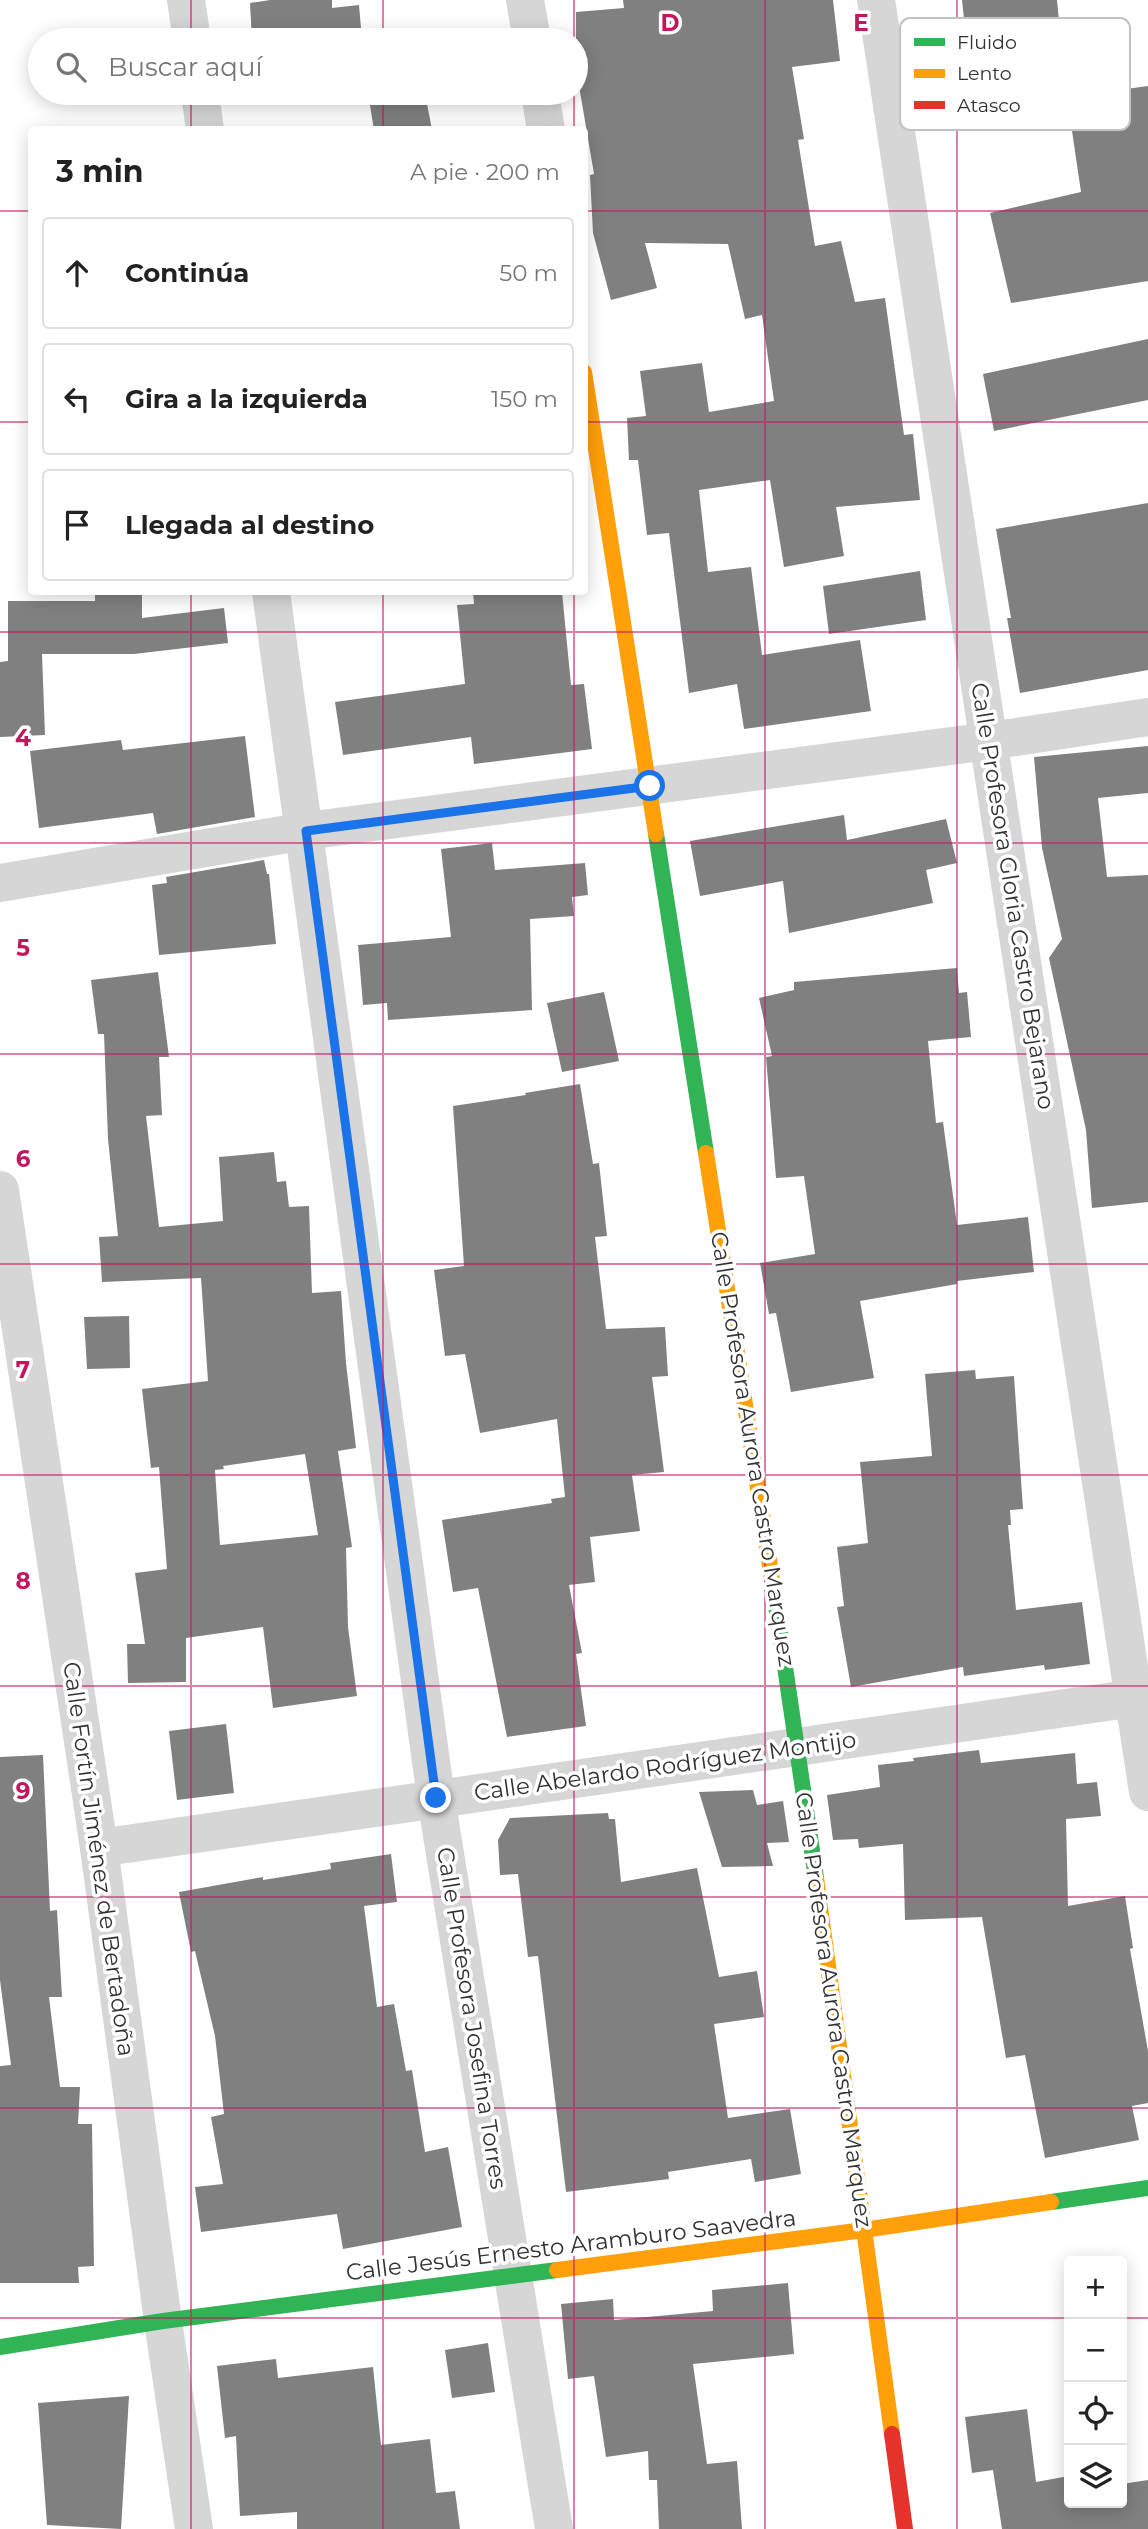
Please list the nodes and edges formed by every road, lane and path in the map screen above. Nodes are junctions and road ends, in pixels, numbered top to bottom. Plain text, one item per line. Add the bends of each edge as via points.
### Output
1 (186, 0) edge
2 (525, 0) edge
3 (876, 0) edge
4 (190, 28) edge
5 (530, 28) edge
6 (202, 105) edge
7 (542, 105) edge
8 (204, 126) edge
9 (545, 126) edge
10 (588, 397) edge
11 (271, 595) edge
12 (1148, 717) edge
13 (989, 741) junction
14 (650, 786) junction
15 (306, 831) junction
16 (0, 883) edge
17 (0, 1190) edge
18 (1140, 1697) edge
19 (798, 1747) junction
20 (1148, 1792) edge
21 (436, 1798) junction
22 (99, 1848) junction
23 (1148, 2188) edge
24 (864, 2230) junction
25 (514, 2276) junction
26 (163, 2321) junction
27 (0, 2347) edge
28 (194, 2529) edge
29 (554, 2529) edge
30 (905, 2529) edge

1 - 4 street
2 - 5 street
3 - 13 street, Calle Profesora Gloria Castro Bejarano
6 - 8 street
7 - 9 street
10 - 14 street, Calle Profesora Aurora Castro Marquez
11 - 15 street, Calle Profesora Josefina Torres
12 - 13 street
13 - 14 street
13 - 18 street, Calle Profesora Gloria Castro Bejarano
14 - 15 street
14 - 19 street, Calle Profesora Aurora Castro Marquez
15 - 16 street
15 - 21 street, Calle Profesora Josefina Torres
17 - 22 street, Calle Fortín Jiménez de Bertadoña
18 - 19 street, Calle Abelardo Rodríguez Montijo
18 - 20 street, Calle Profesora Gloria Castro Bejarano
19 - 21 street, Calle Abelardo Rodríguez Montijo
19 - 24 street, Calle Profesora Aurora Castro Marquez
21 - 22 street, Calle Abelardo Rodríguez Montijo
21 - 25 street, Calle Profesora Josefina Torres
22 - 26 street, Calle Fortín Jiménez de Bertadoña
23 - 24 street, Calle Jesús Ernesto Aramburo Saavedra
24 - 25 street, Calle Jesús Ernesto Aramburo Saavedra
24 - 30 street, Calle Profesora Aurora Castro Marquez
25 - 26 street, Calle Jesús Ernesto Aramburo Saavedra
25 - 29 street, Calle Profesora Josefina Torres
26 - 27 street, Calle Jesús Ernesto Aramburo Saavedra
26 - 28 street, Calle Fortín Jiménez de Bertadoña

